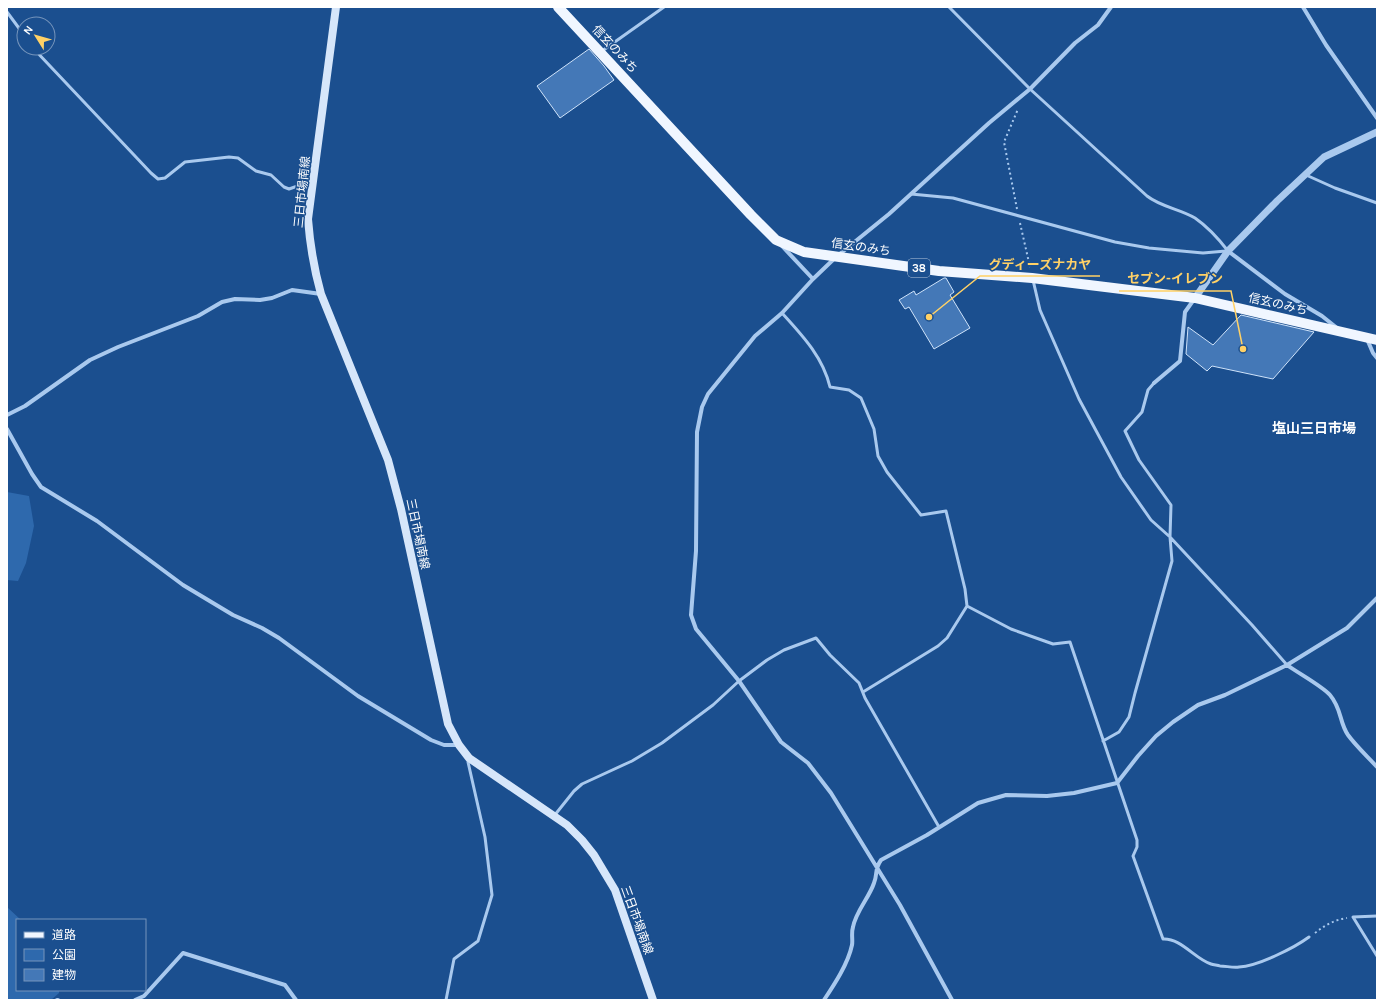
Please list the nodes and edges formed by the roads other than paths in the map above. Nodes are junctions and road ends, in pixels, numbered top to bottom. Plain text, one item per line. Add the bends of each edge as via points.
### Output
1 (336, 7) edge
2 (558, 7) edge
3 (664, 7) edge
4 (949, 7) edge
5 (1111, 7) edge
6 (1303, 7) edge
7 (7, 12) edge
8 (16, 24) edge
9 (600, 53) junction
10 (40, 56) edge
11 (1030, 89) junction
12 (1377, 118) edge
13 (1377, 132) edge
14 (1305, 174) junction
15 (314, 181) junction
16 (911, 194) junction
17 (1377, 203) edge
18 (776, 240) junction
19 (1228, 251) junction
20 (836, 257) junction
21 (1032, 278) junction
22 (813, 279) junction
23 (321, 294) junction
24 (1195, 298) junction
25 (782, 313) junction
26 (1342, 331) junction
27 (1366, 337) junction
28 (1377, 340) edge
29 (1377, 358) edge
30 (1154, 383) joint
31 (7, 416) edge
32 (7, 429) edge
33 (1170, 537) junction
34 (1377, 598) edge
35 (967, 606) junction
36 (1287, 665) junction
37 (739, 681) junction
38 (863, 692) junction
39 (1103, 741) junction
40 (459, 745) junction
41 (469, 758) junction
42 (1377, 767) edge
43 (1117, 784) junction
44 (554, 816) junction
45 (939, 827) junction
46 (876, 867) junction
47 (1377, 916) edge
48 (1309, 937) road end
49 (1377, 956) edge
50 (135, 1000) edge
51 (296, 1000) edge
52 (446, 1000) edge
53 (653, 1000) edge
54 (824, 1000) edge
55 (952, 1000) edge

1 - 15 main road, 三日市場南線
2 - 9 main road, 信玄のみち / 38
3 - 9 lane
4 - 11 lane
5 - 11 street via 1098,25 1075,43
6 - 12 street
7 - 8 lane
9 - 18 main road, 信玄のみち / 38
10 - 15 lane via 158,179 165,178 185,162 229,157 238,158 256,171 271,175 289,189
11 - 16 street
11 - 19 lane via 1147,196 1155,202 1194,218 1215,234
13 - 14 street via 1324,157
14 - 17 lane
14 - 19 street
15 - 23 main road, 三日市場南線 via 308,219 310,246
16 - 19 lane via 953,198 1115,242 1203,253
16 - 20 street
18 - 20 main road, 信玄のみち / 38 via 804,252
18 - 22 street
19 - 24 street
19 - 26 street via 1285,294
20 - 21 main road, 信玄のみち / 38 via 939,271
20 - 22 street
21 - 24 main road, 信玄のみち / 38
21 - 33 lane via 1040,310 1074,386 1114,464 1151,520
22 - 25 street
23 - 31 street via 292,290 272,298 222,302 198,316 90,360
23 - 40 main road, 三日市場南線 via 388,460 448,724
24 - 26 main road, 信玄のみち / 38
24 - 30 street via 1185,312 1180,361
25 - 35 lane via 815,353 828,376 830,387 849,390 861,398 874,429 878,456 887,472 921,515 946,511
25 - 37 street via 755,336 708,394 702,407 697,432 696,551 691,615 696,629
26 - 27 main road, 信玄のみち / 38
27 - 28 main road, 信玄のみち / 38
27 - 29 street
30 - 33 lane via 1148,390 1142,412 1125,431 1139,460 1171,505
32 - 40 street via 41,487 97,522 183,585 233,615 279,638 383,712 431,740 444,745
33 - 36 lane
33 - 39 lane via 1172,561 1129,717 1119,732
34 - 36 street via 1347,628
35 - 38 lane via 947,638 938,646
35 - 39 lane via 1011,629 1053,644 1070,642
36 - 42 street via 1328,693 1340,711 1342,724 1348,734
36 - 43 street via 1198,705 1173,722 1156,736
37 - 38 lane via 766,660 816,638 859,683
37 - 44 lane via 713,705 662,743 632,761 582,784
37 - 46 street via 782,742 808,763 831,793
38 - 45 lane
39 - 43 lane
40 - 41 main road, 三日市場南線
41 - 44 main road, 三日市場南線
41 - 52 lane via 485,837 492,895 478,941 454,959
43 - 45 street via 1074,793 989,799
43 - 48 lane via 1136,840 1137,847 1133,856 1163,939 1168,938 1177,942 1211,964 1237,968 1278,955
44 - 53 main road, 三日市場南線 via 582,840 615,890
45 - 46 street via 887,856
46 - 54 street via 875,881 852,927 852,945 834,986
46 - 55 street
47 - 49 lane via 1353,917
50 - 51 street via 144,996 183,953 285,985

